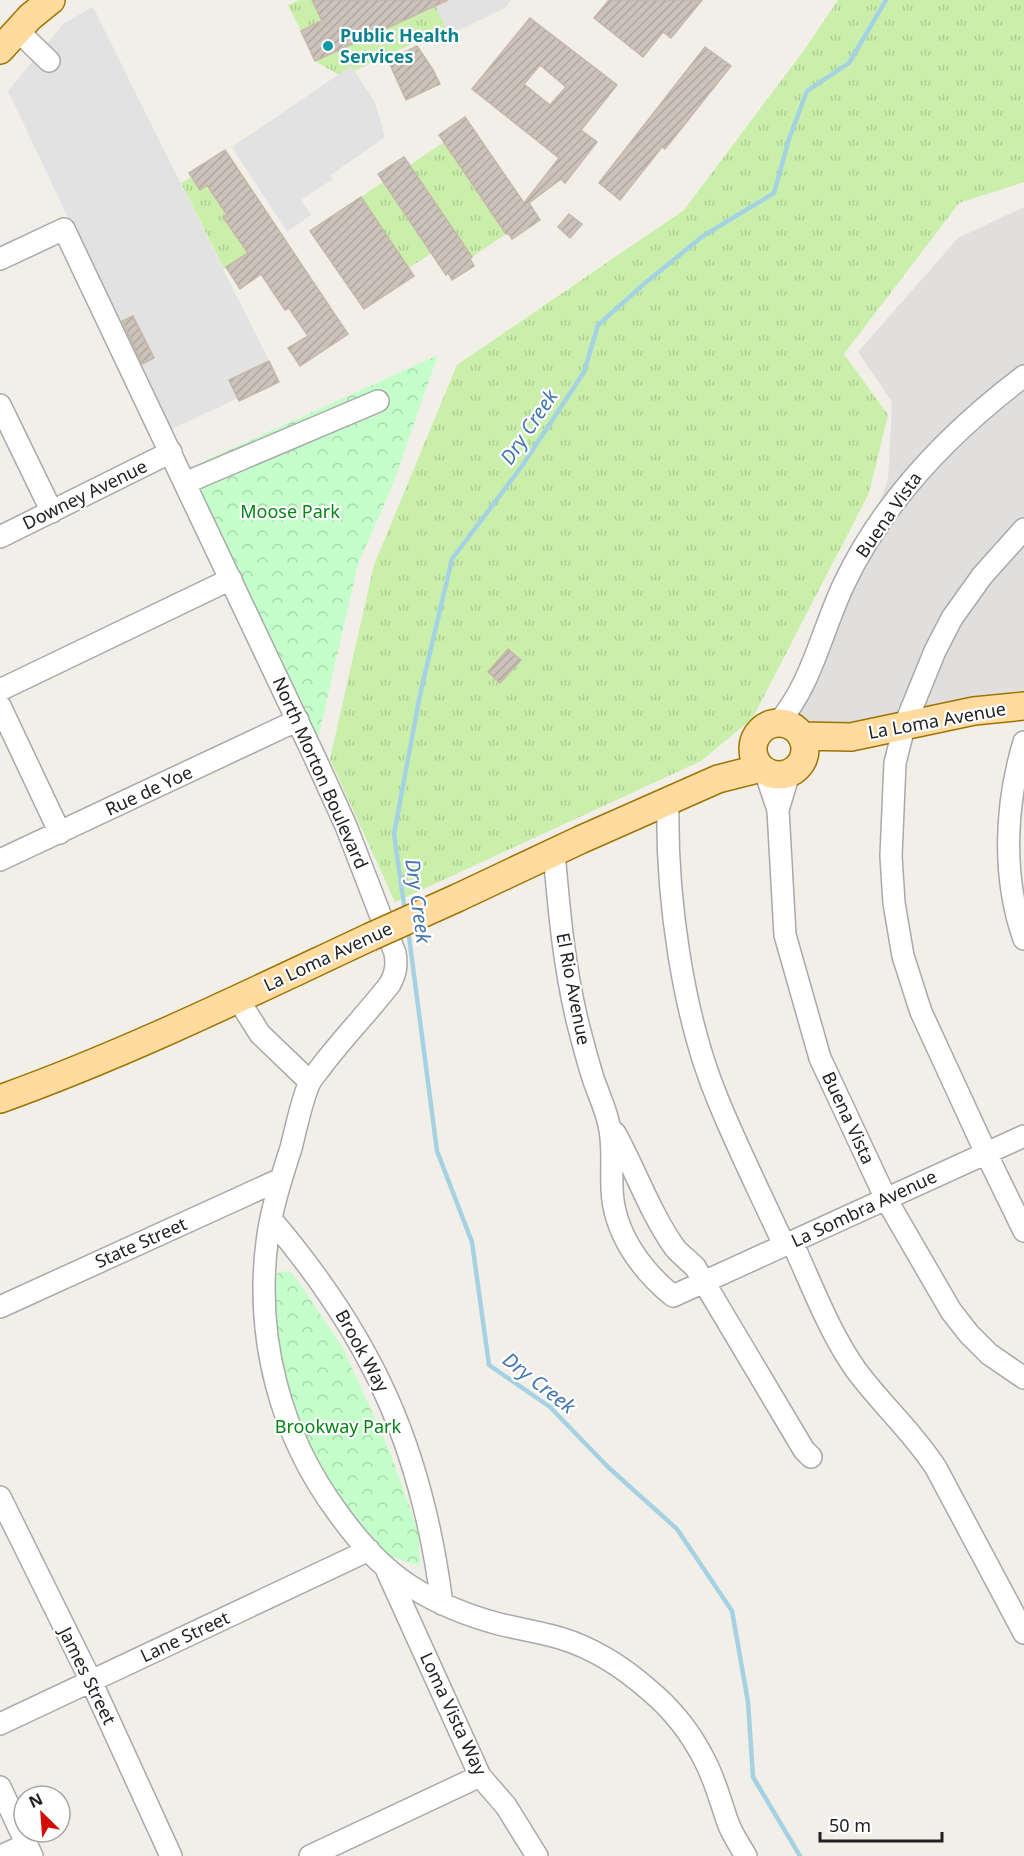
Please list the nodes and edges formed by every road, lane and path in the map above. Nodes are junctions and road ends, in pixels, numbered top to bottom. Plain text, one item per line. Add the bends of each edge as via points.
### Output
1 (51, 0) edge
2 (9, 40) edge
3 (49, 61) dead end
4 (0, 259) edge
5 (1024, 376) edge
6 (378, 401) dead end
7 (0, 405) edge
8 (171, 452) junction
9 (185, 483) junction
10 (52, 512) junction
11 (1024, 529) edge
12 (0, 537) edge
13 (231, 579) junction
14 (0, 690) edge
15 (0, 706) edge
16 (1024, 706) edge
17 (298, 720) junction
18 (904, 727) junction
19 (794, 731) junction
20 (851, 737) junction
21 (1024, 742) edge
22 (774, 764) junction
23 (668, 801) junction
24 (60, 833) junction
25 (554, 852) junction
26 (0, 860) edge
27 (1024, 939) edge
28 (238, 999) junction
29 (310, 1082) junction
30 (0, 1099) edge
31 (608, 1122) junction
32 (1024, 1136) edge
33 (986, 1153) junction
34 (281, 1179) junction
35 (886, 1199) junction
36 (271, 1219) junction
37 (1024, 1231) edge
38 (788, 1243) junction
39 (704, 1282) junction
40 (0, 1307) edge
41 (1024, 1378) edge
42 (812, 1457) dead end
43 (0, 1497) edge
44 (377, 1557) junction
45 (442, 1604) junction
46 (1024, 1633) edge
47 (91, 1681) junction
48 (0, 1724) edge
49 (480, 1776) junction
50 (0, 1787) edge
51 (29, 1850) edge
52 (1, 1856) edge
53 (171, 1856) edge
54 (310, 1856) edge
55 (537, 1856) edge
56 (746, 1856) edge

1 - 2 main road
2 - 3 street
4 - 8 street, North Morton Boulevard via 64,229
5 - 19 street, Buena Vista via 960,428 926,462 871,536 828,619 802,689
6 - 9 street
7 - 10 street
8 - 9 street, North Morton Boulevard
8 - 10 street, Downey Avenue
9 - 13 street, North Morton Boulevard
10 - 12 street, Downey Avenue
11 - 18 street via 982,576 952,618 934,651
13 - 14 street
13 - 17 street, North Morton Boulevard
15 - 24 street
16 - 18 main road, La Loma Avenue via 974,711
17 - 24 street, Rue de Yoe
17 - 29 street, North Morton Boulevard via 346,826 396,963 390,984
18 - 20 main road, La Loma Avenue
18 - 33 street via 895,763 891,856 903,956 921,1011
19 - 20 main road, La Loma Avenue
19 - 22 main road via 806,749
19 - 22 main road via 763,729 757,735
20 - 22 main road, La Loma Avenue
21 - 27 street via 1008,829 1012,891
22 - 23 main road, La Loma Avenue via 742,759 718,779
22 - 35 street, Buena Vista via 785,935 799,991 819,1058
23 - 25 main road, La Loma Avenue
23 - 38 street via 676,933 693,1023 717,1099
24 - 26 street, Rue de Yoe
25 - 28 main road, La Loma Avenue, bridge
25 - 31 street, El Rio Avenue via 567,974 589,1066
28 - 29 street via 260,1034
28 - 30 main road, La Loma Avenue
29 - 34 street, North Morton Boulevard
31 - 39 street, El Rio Avenue via 676,1249
31 - 39 street, El Rio Avenue via 613,1154 612,1190 627,1242 656,1282 673,1296
32 - 33 street, La Sombra Avenue
33 - 35 street, La Sombra Avenue
33 - 37 street
34 - 36 street, North Morton Boulevard
34 - 40 street, State Street
35 - 38 street, La Sombra Avenue
35 - 41 street, Buena Vista via 951,1311 989,1354
36 - 44 street, North Morton Boulevard via 264,1281 265,1320 277,1390 302,1456 325,1495
36 - 45 street, Brook Way via 309,1264 348,1322 395,1414 424,1502
38 - 39 street, La Sombra Avenue
38 - 46 street via 856,1370 930,1458
39 - 42 street, El Rio Avenue via 804,1450
43 - 47 street, James Street
44 - 45 street, North Morton Boulevard via 412,1587
44 - 47 street, Lane Street
44 - 49 street, Loma Vista Way
45 - 56 street, North Morton Boulevard via 501,1625 563,1639 596,1653 651,1691 689,1734 705,1761 728,1823
47 - 48 street, Lane Street
47 - 53 street, James Street
49 - 54 street
49 - 55 street, Loma Vista Way via 506,1806
50 - 51 street
51 - 52 street

